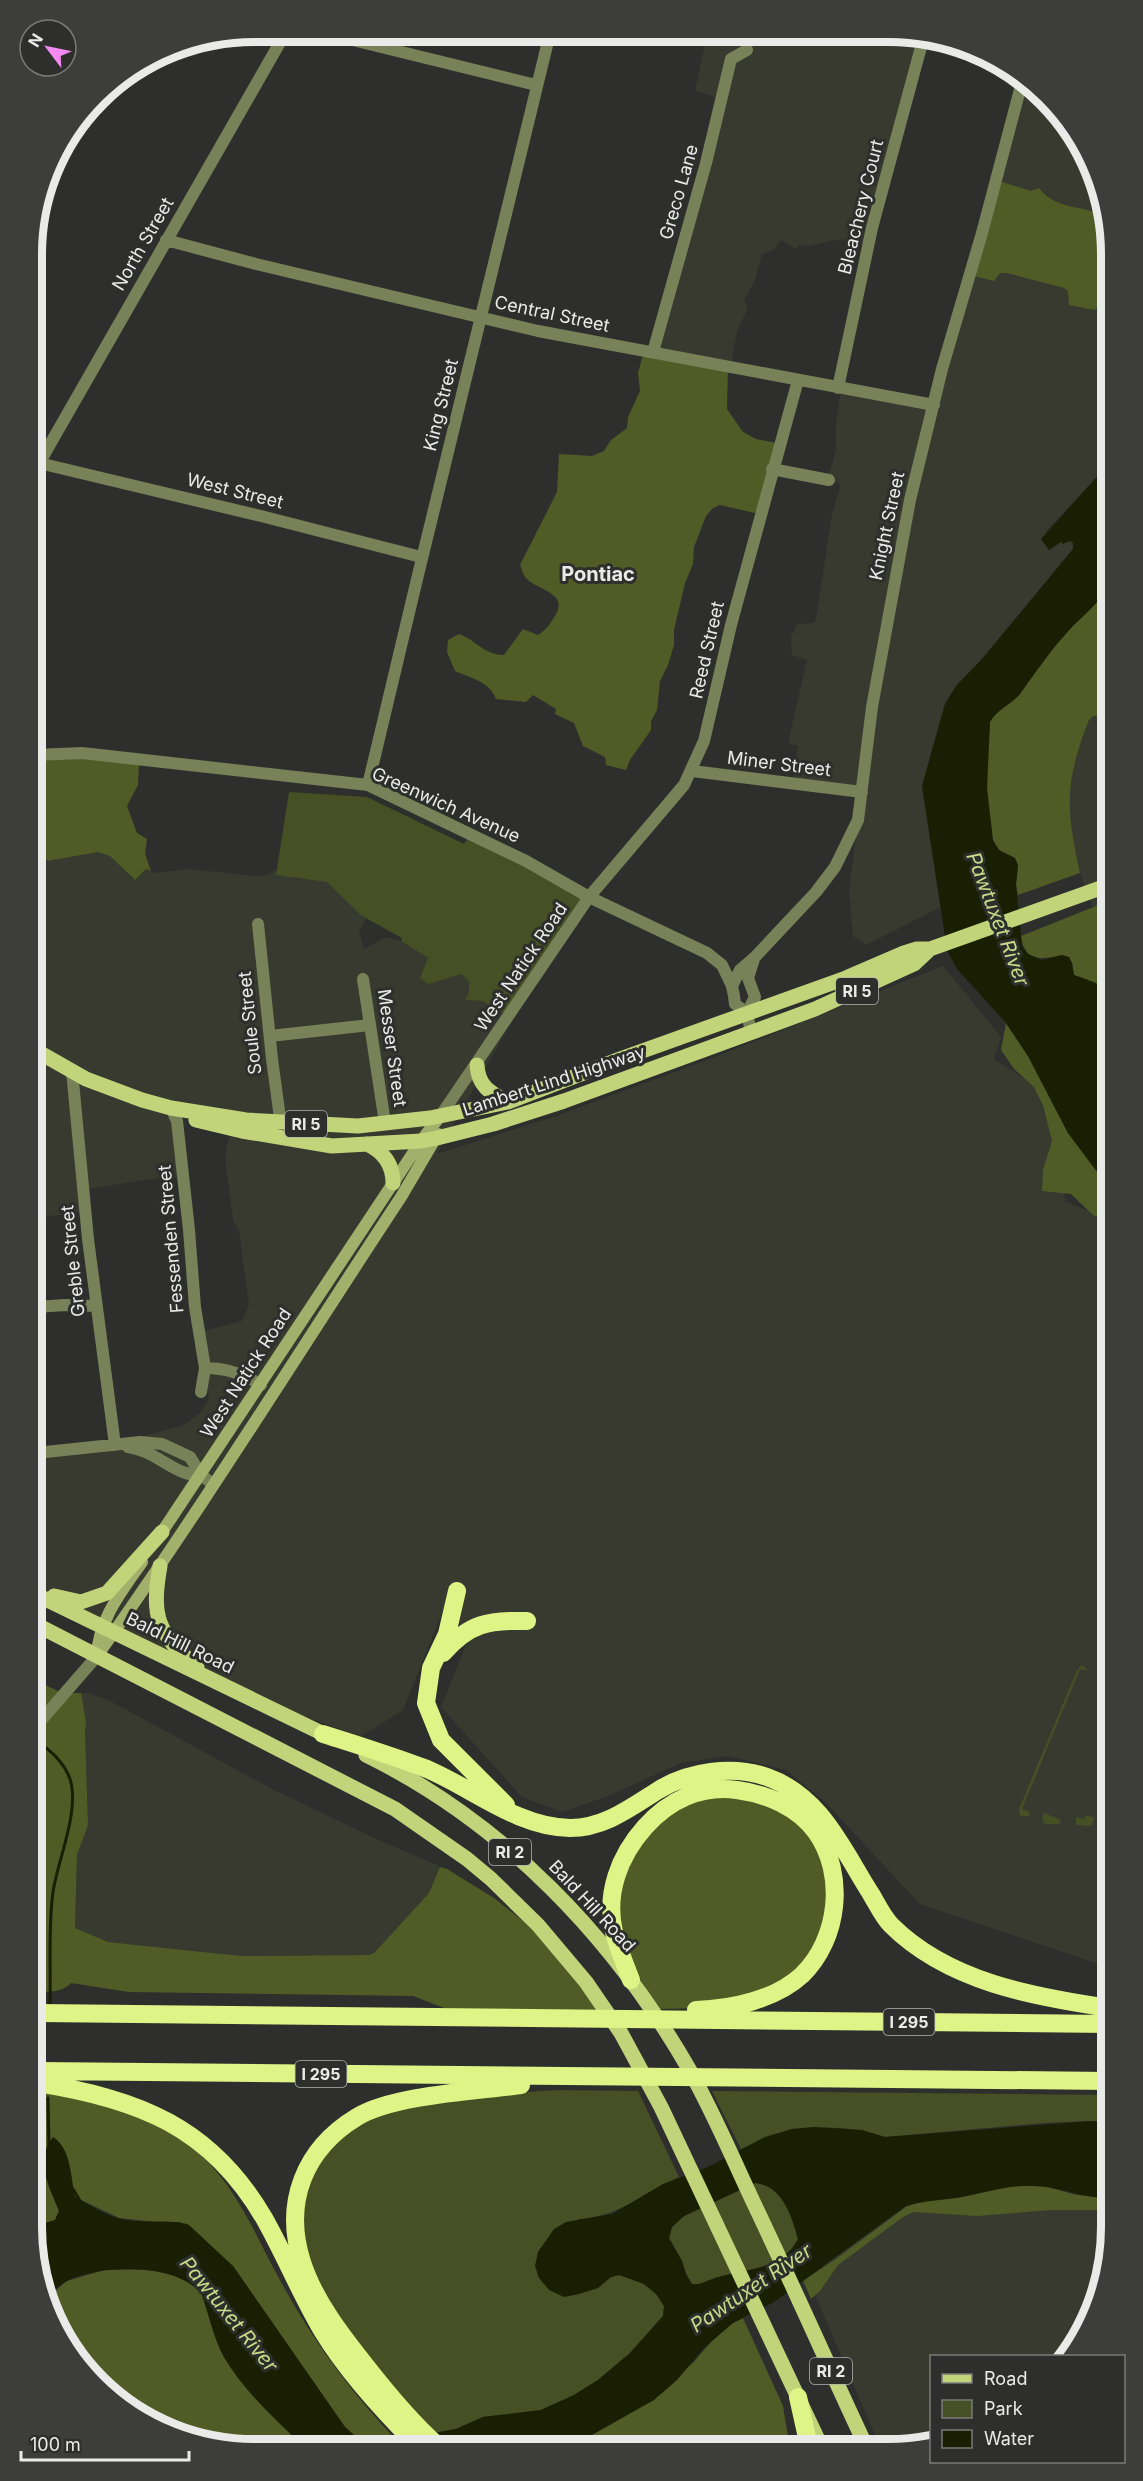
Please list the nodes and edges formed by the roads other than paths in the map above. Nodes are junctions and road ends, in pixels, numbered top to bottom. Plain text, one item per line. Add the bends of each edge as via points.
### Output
1 (280, 42) edge
2 (360, 42) edge
3 (548, 42) edge
4 (922, 45) edge
5 (747, 50) dead end
6 (536, 86) junction
7 (1020, 88) edge
8 (166, 240) junction
9 (482, 318) junction
10 (653, 352) junction
11 (798, 380) junction
12 (838, 388) junction
13 (934, 405) junction
14 (42, 457) edge
15 (42, 469) edge
16 (772, 469) junction
17 (829, 480) dead end
18 (421, 557) junction
19 (42, 755) edge
20 (692, 771) junction
21 (368, 785) junction
22 (862, 792) junction
23 (1101, 888) edge
24 (590, 897) junction
25 (258, 924) dead end
26 (930, 950) junction
27 (755, 957) junction
28 (363, 979) dead end
29 (732, 986) junction
30 (747, 1013) junction
31 (370, 1025) junction
32 (751, 1032) junction
33 (270, 1036) junction
34 (42, 1054) edge
35 (477, 1065) junction
36 (72, 1071) junction
37 (508, 1102) junction
38 (171, 1108) junction
39 (441, 1115) junction
40 (280, 1118) dead end
41 (385, 1123) junction
42 (437, 1138) junction
43 (420, 1141) junction
44 (367, 1144) junction
45 (393, 1184) junction
46 (97, 1306) junction
47 (42, 1307) edge
48 (204, 1368) junction
49 (261, 1384) junction
50 (201, 1392) dead end
51 (115, 1445) junction
52 (42, 1452) edge
53 (201, 1475) junction
54 (213, 1484) junction
55 (162, 1532) junction
56 (160, 1566) junction
57 (42, 1591) edge
58 (457, 1591) dead end
59 (42, 1597) edge
60 (527, 1621) dead end
61 (42, 1628) edge
62 (108, 1630) junction
63 (96, 1656) junction
64 (431, 1668) junction
65 (213, 1680) junction
66 (42, 1719) edge
67 (323, 1734) junction
68 (519, 1815) junction
69 (631, 1980) junction
70 (1101, 2007) edge
71 (42, 2013) edge
72 (706, 2015) junction
73 (1101, 2024) edge
74 (42, 2071) edge
75 (594, 2076) junction
76 (1101, 2081) edge
77 (42, 2084) edge
78 (798, 2397) junction
79 (388, 2406) junction
80 (412, 2439) edge
81 (430, 2439) edge
82 (807, 2439) edge
83 (818, 2439) edge
84 (863, 2439) edge

1 - 8 street, North Street
2 - 6 street
3 - 6 street, King Street
4 - 12 street, Bleachery Court via 872,228
5 - 10 street, Greco Lane via 731,59
6 - 9 street, King Street
7 - 13 street, Knight Street
8 - 9 street, Central Street
8 - 14 street, North Street
9 - 10 street, Central Street
9 - 18 street, King Street
10 - 11 street, Central Street
11 - 12 street, Central Street
11 - 16 street, Reed Street
12 - 13 street, Central Street
13 - 22 street, Knight Street via 893,585
15 - 18 street, West Street via 261,516
16 - 17 street
16 - 20 street, Reed Street via 704,741
18 - 21 street, King Street
19 - 21 street, Greenwich Avenue via 82,753
20 - 22 street, Miner Street
20 - 24 street, Reed Street
21 - 24 street, Greenwich Avenue via 526,861
22 - 27 street, Knight Street via 858,820 835,867 810,900
23 - 26 main road, Lambert Lind Highway / RI 5
24 - 29 street, Greenwich Avenue via 707,953 722,965
24 - 35 street, West Natick Road
25 - 33 street, Soule Street
26 - 30 main road, Lambert Lind Highway / RI 5 via 904,953
26 - 32 main road, Lambert Lind Highway / RI 5 via 914,964 846,996
27 - 29 street, Knight Street via 740,970
27 - 30 street via 748,978 755,997
28 - 31 street, Messer Street
29 - 30 street via 735,1004
30 - 32 street
30 - 37 main road, Lambert Lind Highway / RI 5
31 - 33 street
31 - 41 street, Messer Street
32 - 42 main road, Lambert Lind Highway / RI 5 via 554,1104
33 - 40 street, Soule Street
34 - 36 main road, Lambert Lind Highway / RI 5
35 - 37 main road via 483,1086
35 - 39 street, West Natick Road
36 - 38 main road, Lambert Lind Highway / RI 5
36 - 46 street, Greble Street
37 - 39 main road, Lambert Lind Highway / RI 5
38 - 41 main road, Lambert Lind Highway / RI 5 via 281,1123
38 - 44 main road, Lambert Lind Highway / RI 5 via 199,1122 242,1131 332,1146
38 - 48 street, Fessenden Street via 177,1121
39 - 41 main road, Lambert Lind Highway / RI 5
39 - 42 main road, West Natick Road
39 - 43 main road, West Natick Road
42 - 43 main road, Lambert Lind Highway / RI 5
42 - 54 main road, West Natick Road
43 - 44 main road, Lambert Lind Highway / RI 5
43 - 45 main road, West Natick Road
44 - 45 main road via 379,1149 386,1158 393,1170
45 - 49 main road, West Natick Road
46 - 47 street
46 - 51 street, Greble Street
48 - 49 street via 241,1373
48 - 50 street, Fessenden Street
49 - 53 main road, West Natick Road
51 - 52 street
51 - 53 street via 143,1450 186,1474
51 - 53 street via 162,1444 190,1457
53 - 54 street
53 - 55 main road, West Natick Road
54 - 56 main road, West Natick Road
55 - 57 main road via 116,1585 99,1597 81,1602
55 - 62 main road, West Natick Road via 111,1609
56 - 62 main road, West Natick Road
56 - 65 main road via 155,1593 157,1618 186,1658
58 - 64 highway via 447,1634
59 - 62 main road, Bald Hill Road / RI 2
60 - 64 highway via 478,1625 455,1639
61 - 63 main road, RI 2
62 - 63 main road, West Natick Road
62 - 65 main road, Bald Hill Road / RI 2
63 - 66 street, West Natick Road
63 - 78 main road, RI 2 via 371,1795 420,1825 491,1879 555,1943 621,2033 680,2145
64 - 68 highway via 426,1703 441,1740
65 - 67 main road, Bald Hill Road / RI 2
67 - 68 highway via 428,1770
67 - 69 main road, Bald Hill Road / RI 2 via 393,1768 484,1828 550,1886
68 - 70 highway via 556,1827 583,1828 608,1821 671,1784 694,1776 733,1771 765,1776 811,1804 827,1822 890,1924 927,1953 983,1981 1050,1999
69 - 72 highway via 614,1931 612,1895 622,1859 633,1841 661,1811 698,1792 722,1788 769,1797 802,1818 825,1849 835,1887 831,1925 814,1960 787,1986 769,1996
69 - 84 main road, Bald Hill Road / RI 2 via 690,2070
71 - 72 highway via 556,2018 597,2013
72 - 73 highway, I 295
74 - 75 highway, I 295
75 - 76 highway, I 295
75 - 79 highway via 382,2105 358,2116 318,2149 296,2200 297,2244 302,2263 316,2293
77 - 79 highway via 143,2109 172,2123 209,2149 242,2185 264,2218 324,2333
78 - 82 highway
78 - 83 main road, RI 2
79 - 80 highway
79 - 81 highway

